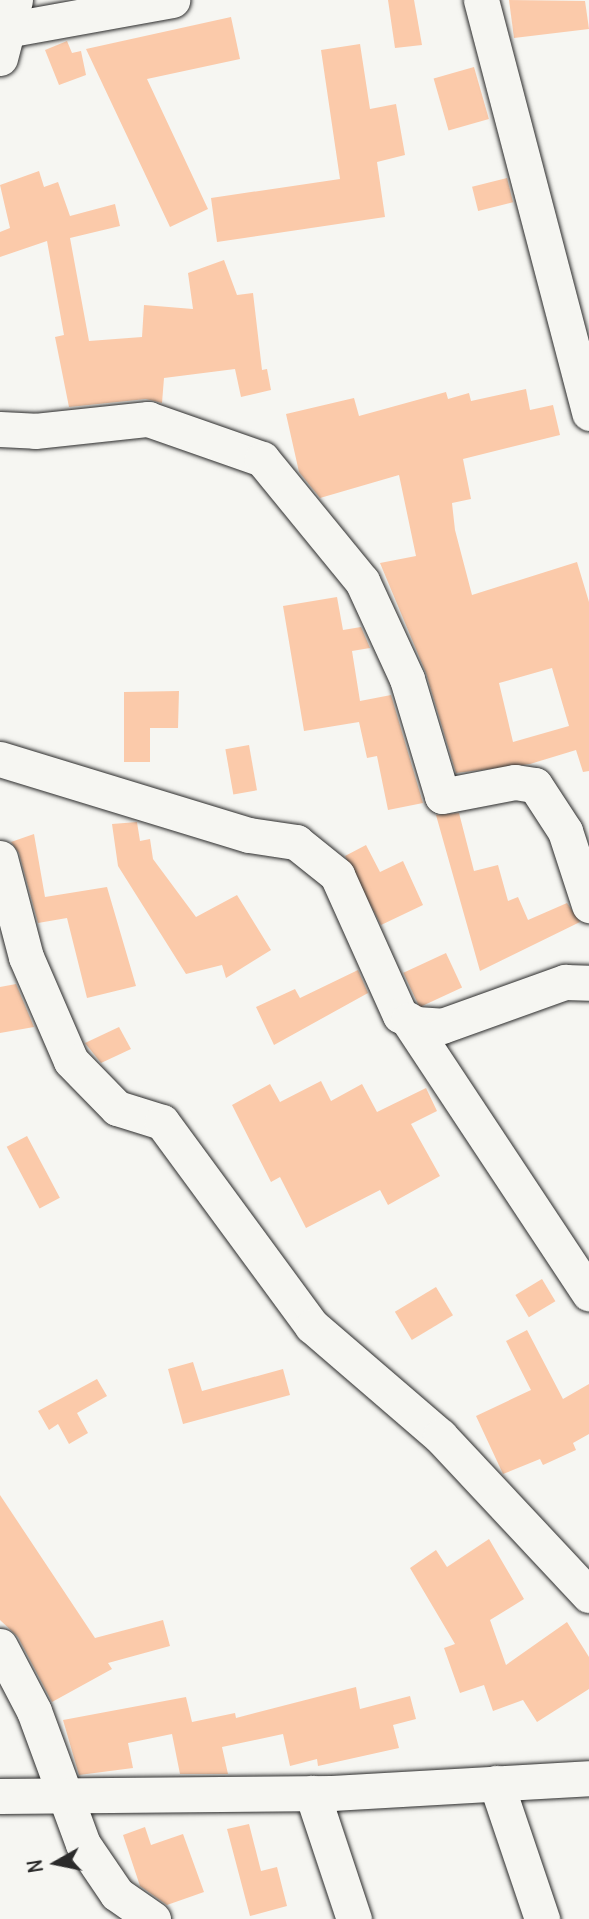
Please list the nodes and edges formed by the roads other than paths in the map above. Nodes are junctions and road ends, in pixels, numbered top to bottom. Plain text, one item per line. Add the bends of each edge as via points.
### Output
1 (172, 0) edge
2 (481, 0) edge
3 (7, 29) edge
4 (579, 330) edge
5 (589, 413) edge
6 (0, 429) edge
7 (0, 759) edge
8 (0, 858) edge
9 (589, 905) edge
10 (589, 983) edge
11 (408, 1020) junction
12 (589, 1293) edge
13 (589, 1595) edge
14 (0, 1646) edge
15 (589, 1778) edge
16 (496, 1783) junction
17 (61, 1792) junction
18 (312, 1793) junction
19 (0, 1796) edge
20 (153, 1919) edge
21 (354, 1919) edge
22 (542, 1919) edge

1 - 3 street
2 - 4 street
4 - 5 street
6 - 9 street via 35,431 148,419 262,459 362,581 407,679 435,785 442,796 515,782 535,785 565,831
7 - 11 street via 249,835 296,842 337,875 400,1015
8 - 13 street via 26,957 71,1062 117,1108 162,1122 312,1325 440,1436
10 - 11 street via 565,982 442,1027
11 - 12 street
14 - 17 street via 34,1711
15 - 16 street
16 - 18 street
16 - 22 street
17 - 18 street
17 - 19 street
17 - 20 street via 102,1874 117,1894
18 - 21 street

